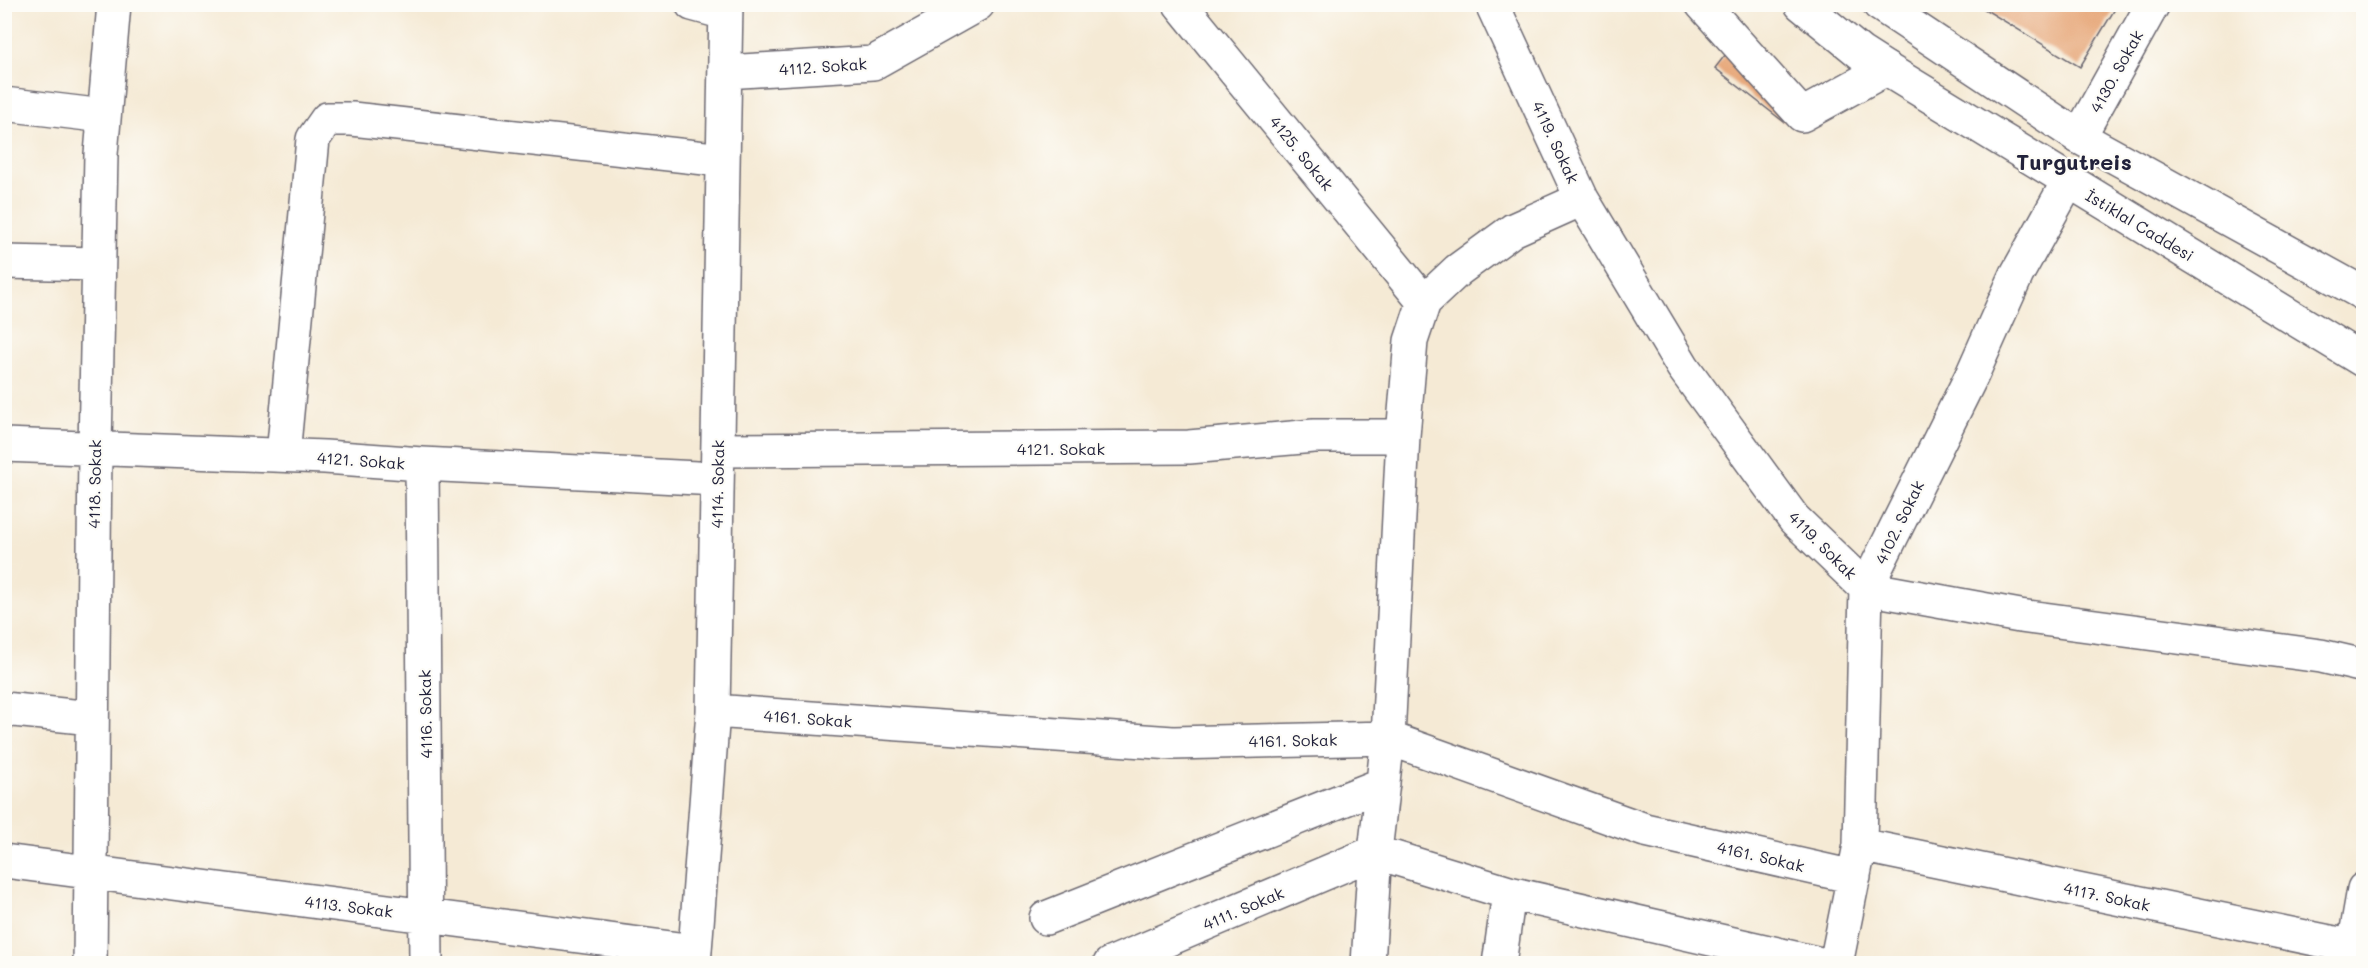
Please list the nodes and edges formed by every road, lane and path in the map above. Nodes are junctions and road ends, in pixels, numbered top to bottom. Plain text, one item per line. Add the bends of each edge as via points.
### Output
1 (114, 4) edge
2 (692, 4) edge
3 (978, 4) edge
4 (1180, 4) edge
5 (1492, 4) edge
6 (1702, 4) edge
7 (1801, 4) edge
8 (1879, 4) edge
9 (2153, 4) edge
10 (726, 9) edge
11 (1886, 69) junction
12 (725, 72) junction
13 (4, 104) edge
14 (104, 116) junction
15 (2079, 137) junction
16 (723, 160) junction
17 (2068, 182) junction
18 (1582, 199) junction
19 (4, 262) edge
20 (98, 264) junction
21 (2364, 294) edge
22 (1424, 302) junction
23 (2364, 360) edge
24 (1403, 436) junction
25 (4, 445) edge
26 (94, 448) junction
27 (283, 455) junction
28 (422, 464) junction
29 (718, 464) junction
30 (1866, 588) junction
31 (2364, 666) edge
32 (4, 709) edge
33 (713, 711) junction
34 (92, 718) junction
35 (1388, 738) junction
36 (1383, 784) junction
37 (1860, 845) junction
38 (1376, 852) junction
39 (4, 861) edge
40 (91, 872) junction
41 (1854, 877) junction
42 (2364, 889) edge
43 (1509, 893) junction
44 (427, 916) junction
45 (1046, 918) dead end
46 (2353, 955) edge
47 (694, 957) edge
48 (1365, 962) edge
49 (90, 963) edge
50 (426, 963) edge
51 (1110, 963) edge
52 (1499, 963) edge
53 (1821, 963) edge
54 (1836, 963) edge

1 - 14 street, 4118. Sokak
2 - 10 street
3 - 12 street, 4112. Sokak via 873,63
4 - 22 street, 4125. Sokak
5 - 18 street, 4119. Sokak
6 - 11 street via 1803,115
7 - 11 street, İstiklal Caddesi
8 - 15 street
9 - 15 street, 4130. Sokak
10 - 12 street, 4114. Sokak
11 - 17 street, İstiklal Caddesi
12 - 16 street, 4114. Sokak
13 - 14 street
14 - 20 street, 4118. Sokak
15 - 21 street
16 - 27 street via 327,119 313,139
16 - 29 street, 4114. Sokak
17 - 23 street, İstiklal Caddesi
17 - 30 street, 4102. Sokak via 2017,274 1972,375
18 - 22 street via 1513,230 1458,270
18 - 30 street, 4119. Sokak via 1690,376 1794,519
19 - 20 street
20 - 26 street, 4118. Sokak
22 - 24 street via 1411,341
24 - 29 street, 4121. Sokak via 1314,436 1189,447
24 - 35 street
25 - 26 street, 4121. Sokak
26 - 27 street, 4121. Sokak
26 - 34 street, 4118. Sokak
27 - 28 street, 4121. Sokak
28 - 29 street, 4121. Sokak
28 - 44 street, 4116. Sokak
29 - 33 street, 4114. Sokak
30 - 31 street, 4119. Sokak via 2020,616 2321,656
30 - 37 street, 4102. Sokak
32 - 34 street
33 - 35 street, 4161. Sokak via 1173,743
33 - 47 street, 4114. Sokak
34 - 40 street, 4118. Sokak
35 - 36 street
35 - 41 street, 4161. Sokak via 1645,830
36 - 38 street
36 - 45 street
37 - 41 street, 4102. Sokak
37 - 46 street, 4117. Sokak
38 - 43 street
38 - 48 street
38 - 51 street, 4111. Sokak
39 - 40 street, 4113. Sokak
40 - 44 street, 4113. Sokak
40 - 49 street, 4118. Sokak
41 - 54 street, 4102. Sokak
42 - 46 street
43 - 52 street
43 - 53 street
44 - 47 street, 4113. Sokak
44 - 50 street, 4116. Sokak

